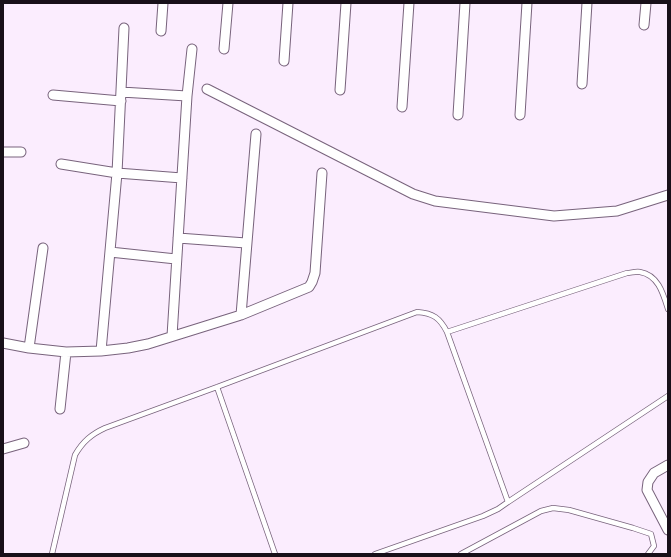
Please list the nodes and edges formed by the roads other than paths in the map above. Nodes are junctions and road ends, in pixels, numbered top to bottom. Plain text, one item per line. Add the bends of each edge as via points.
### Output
1 (163, 3) edge
2 (228, 3) edge
3 (288, 3) edge
4 (346, 3) edge
5 (409, 3) edge
6 (465, 3) edge
7 (527, 3) edge
8 (587, 3) edge
9 (646, 3) edge
10 (644, 25) dead end
11 (124, 28) dead end
12 (161, 31) dead end
13 (192, 49) dead end
14 (224, 49) dead end
15 (284, 61) dead end
16 (582, 84) dead end
17 (207, 89) dead end
18 (340, 90) dead end
19 (53, 95) dead end
20 (121, 96) junction
21 (187, 96) junction
22 (402, 107) dead end
23 (458, 115) dead end
24 (520, 115) dead end
25 (256, 134) dead end
26 (3, 152) edge
27 (21, 152) dead end
28 (61, 164) dead end
29 (116, 172) junction
30 (322, 173) dead end
31 (182, 178) junction
32 (668, 195) edge
33 (178, 238) junction
34 (246, 243) junction
35 (43, 248) dead end
36 (110, 252) junction
37 (176, 258) junction
38 (668, 308) edge
39 (241, 315) junction
40 (447, 332) junction
41 (172, 336) junction
42 (3, 343) edge
43 (29, 348) junction
44 (101, 351) junction
45 (66, 352) junction
46 (217, 387) junction
47 (668, 396) edge
48 (60, 409) dead end
49 (24, 443) dead end
50 (3, 449) edge
51 (668, 465) edge
52 (508, 502) junction
53 (668, 530) edge
54 (52, 554) edge
55 (275, 554) edge
56 (375, 554) edge
57 (460, 554) edge
58 (648, 554) edge

1 - 12 street
2 - 14 street
3 - 15 street
4 - 18 street
5 - 22 street
6 - 23 street
7 - 24 street
8 - 16 street
9 - 10 street
11 - 20 street
13 - 21 street
17 - 32 street via 407,191 435,201 554,216 617,211
19 - 20 street
20 - 21 street
20 - 29 street
21 - 31 street
25 - 34 street
26 - 27 street
28 - 29 street
29 - 31 street
29 - 36 street
30 - 39 street via 315,273 312,282 309,287
31 - 33 street
33 - 34 street
33 - 37 street
34 - 39 street
35 - 43 street
36 - 37 street
36 - 44 street
37 - 41 street
38 - 40 lane via 661,288 655,280 639,271
39 - 41 street
40 - 46 lane via 436,317 428,312 417,312
40 - 52 lane
41 - 44 street via 128,348
42 - 43 street
43 - 45 street
44 - 45 street
45 - 48 street
46 - 54 lane via 105,428 92,434 81,445 76,454
46 - 55 lane
47 - 52 lane
49 - 50 street
51 - 53 street via 654,473 648,482 647,490
52 - 56 lane via 483,516
57 - 58 lane via 540,511 553,508 569,510 651,534 654,546

